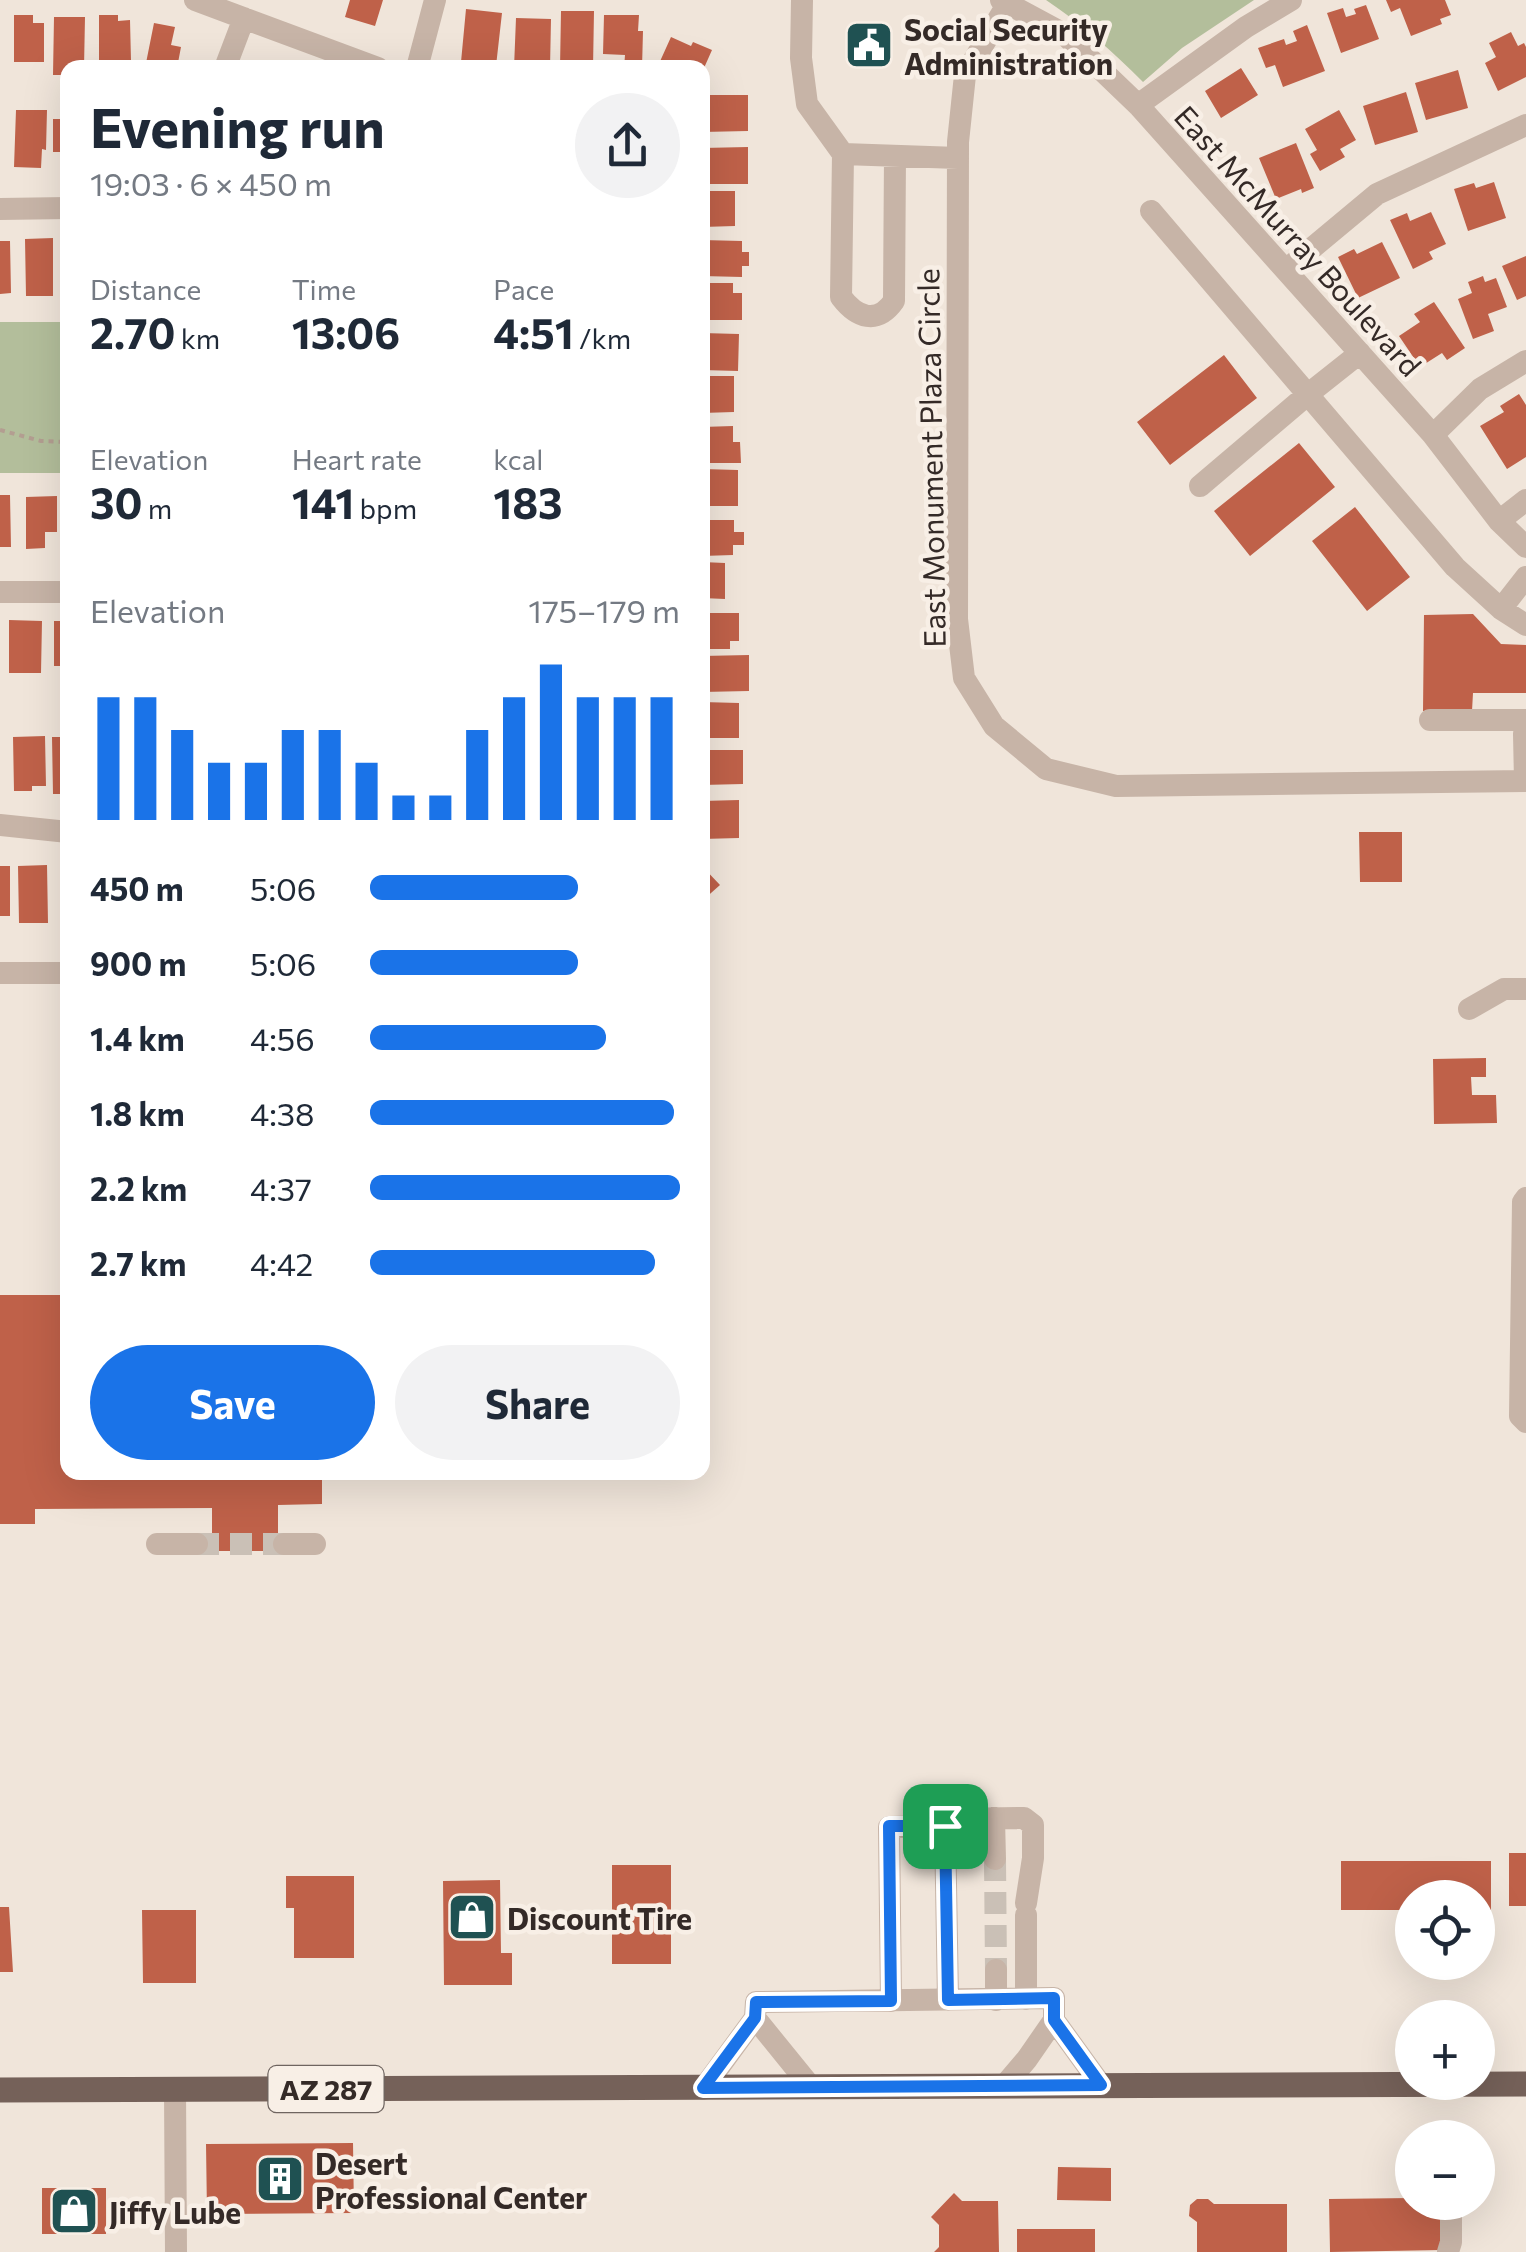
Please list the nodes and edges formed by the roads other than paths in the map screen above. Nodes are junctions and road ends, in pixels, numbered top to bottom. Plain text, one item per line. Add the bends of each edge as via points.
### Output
1 (194, 0) edge
2 (435, 0) edge
3 (802, 0) edge
4 (1292, 0) edge
5 (1005, 2) edge
6 (244, 18) junction
7 (228, 60) edge
8 (357, 60) edge
9 (419, 60) edge
10 (1138, 105) junction
11 (1526, 125) edge
12 (843, 154) junction
13 (895, 156) junction
14 (958, 158) junction
15 (60, 208) edge
16 (0, 209) edge
17 (1151, 211) dead end
18 (1287, 270) junction
19 (1360, 353) junction
20 (1526, 361) edge
21 (1308, 395) junction
22 (1433, 435) junction
23 (1200, 486) dead end
24 (1526, 500) edge
25 (1499, 521) junction
26 (1526, 547) edge
27 (1526, 577) edge
28 (0, 592) edge
29 (60, 592) edge
30 (1501, 609) junction
31 (1526, 625) edge
32 (1430, 720) dead end
33 (1525, 720) edge
34 (1526, 781) edge
35 (0, 825) edge
36 (60, 831) edge
37 (0, 973) edge
38 (60, 973) edge
39 (1526, 989) edge
40 (1469, 1008) dead end
41 (1526, 1198) edge
42 (1523, 1375) edge
43 (1526, 1422) edge
44 (158, 1544) dead end
45 (197, 1544) tunnel mouth
46 (284, 1544) tunnel mouth
47 (315, 1544) dead end
48 (994, 1818) junction
49 (945, 1826) junction
50 (995, 1860) tunnel mouth
51 (996, 1970) tunnel mouth
52 (1026, 1999) junction
53 (948, 2000) junction
54 (996, 2000) junction
55 (891, 2001) junction
56 (755, 2018) junction
57 (1054, 2020) junction
58 (1526, 2084) edge
59 (1101, 2085) junction
60 (1004, 2086) junction
61 (810, 2087) junction
62 (703, 2088) junction
63 (0, 2090) edge
64 (175, 2090) junction
65 (1451, 2220) edge
66 (176, 2252) edge
67 (1448, 2252) edge

1 - 6 street
2 - 9 street
3 - 12 street via 807,104
4 - 10 street
5 - 10 street, East McMurray Boulevard via 1064,34
5 - 14 street, East Monument Plaza Circle via 965,75
6 - 7 street
6 - 8 street
10 - 18 street, East McMurray Boulevard
11 - 18 street via 1377,194
12 - 13 street
12 - 13 street via 842,297 852,311 870,316 894,301
13 - 14 street
14 - 34 street, East Monument Plaza Circle via 957,620 964,678 994,726 1046,769 1116,786
15 - 16 street
17 - 21 street
18 - 19 street, East McMurray Boulevard
19 - 21 street
19 - 22 street, East McMurray Boulevard
20 - 22 street via 1480,389
21 - 23 street
21 - 30 street via 1455,568
22 - 25 street, East McMurray Boulevard
24 - 25 street
25 - 26 street, East McMurray Boulevard
27 - 30 street
28 - 29 street
30 - 31 street
32 - 33 street
33 - 34 street
35 - 36 street
37 - 38 street
39 - 40 street via 1504,990
41 - 42 street
42 - 43 street via 1520,1416
44 - 45 street
46 - 47 street
48 - 49 street via 953,1819
48 - 50 street
48 - 52 street via 1024,1818 1034,1825
49 - 53 street
49 - 55 street via 889,1826
51 - 54 street
52 - 54 street
52 - 57 street via 1054,1998
53 - 54 street
53 - 55 street
55 - 56 street via 756,2002
56 - 61 street
56 - 62 street
57 - 59 street
57 - 60 street
58 - 59 main road, AZ 287
59 - 60 main road, AZ 287
60 - 61 main road, AZ 287
61 - 62 main road, AZ 287
62 - 64 main road, AZ 287
63 - 64 main road, AZ 287
64 - 66 street
65 - 67 street

